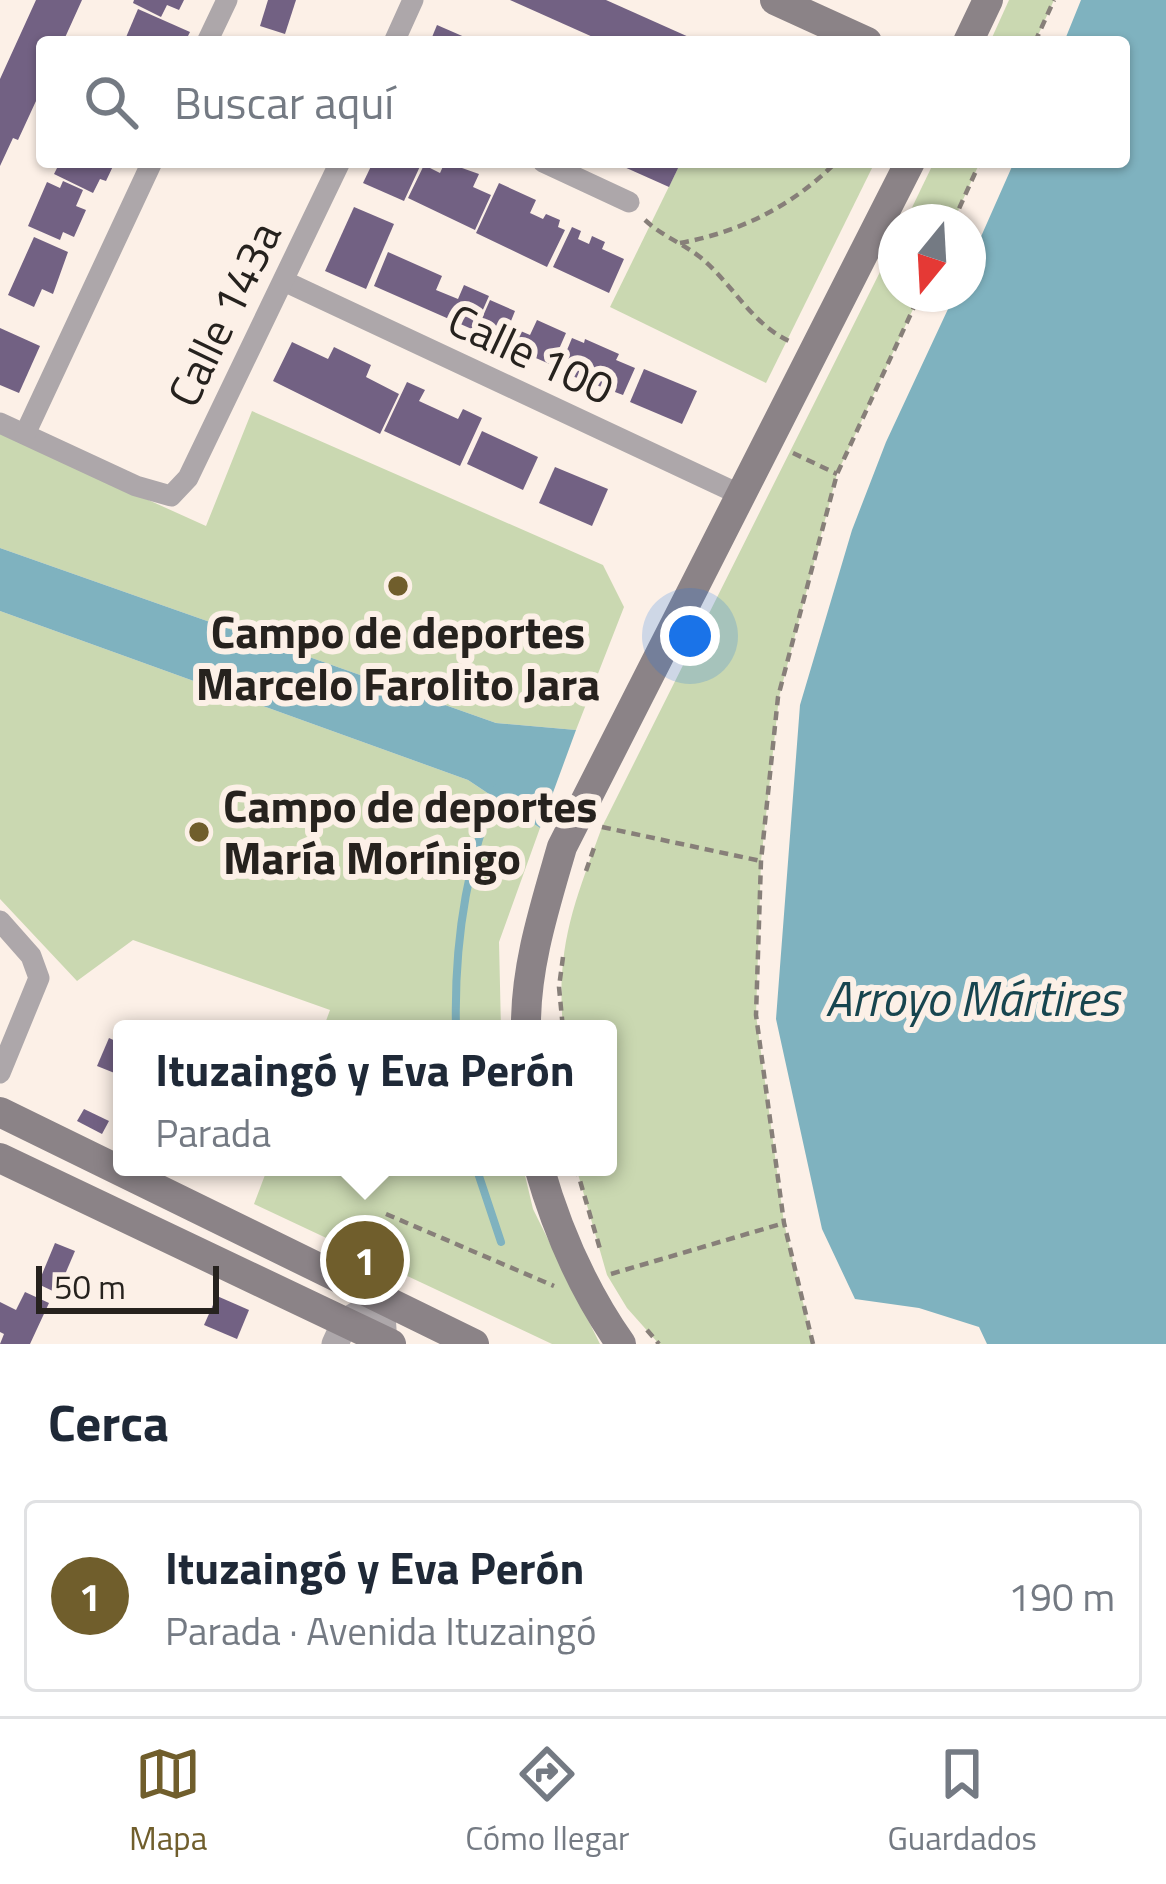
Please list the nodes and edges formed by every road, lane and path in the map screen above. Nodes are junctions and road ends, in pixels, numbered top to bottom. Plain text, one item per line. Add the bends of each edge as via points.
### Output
1 (227, 0) edge
2 (413, 0) edge
3 (775, 0) edge
4 (988, 0) edge
5 (1054, 0) edge
6 (211, 36) edge
7 (397, 36) edge
8 (854, 36) edge
9 (971, 36) edge
10 (1038, 36) edge
11 (149, 168) edge
12 (337, 168) edge
13 (555, 168) edge
14 (830, 168) edge
15 (907, 168) edge
16 (977, 168) edge
17 (629, 202) dead end
18 (960, 204) edge
19 (659, 234) dead end
20 (680, 243) junction
21 (286, 282) junction
22 (912, 312) edge
23 (814, 354) junction
24 (0, 423) edge
25 (25, 434) junction
26 (792, 452) dead end
27 (837, 474) junction
28 (743, 496) junction
29 (602, 827) dead end
30 (595, 847) dead end
31 (760, 861) junction
32 (581, 885) dead end
33 (0, 921) edge
34 (564, 944) dead end
35 (526, 1020) edge
36 (562, 1020) edge
37 (0, 1073) edge
38 (0, 1112) edge
39 (0, 1158) edge
40 (113, 1168) edge
41 (130, 1176) edge
42 (542, 1176) edge
43 (579, 1176) edge
44 (601, 1253) dead end
45 (607, 1275) dead end
46 (617, 1292) dead end
47 (381, 1300) junction
48 (629, 1332) edge
49 (340, 1333) edge
50 (386, 1343) edge
51 (474, 1344) edge
52 (659, 1344) edge
53 (813, 1344) edge

1 - 6 street
2 - 7 street
3 - 8 main road
4 - 9 main road
5 - 10 path
11 - 25 street
12 - 21 street, Calle 143a
13 - 17 street
14 - 20 path via 762,217
15 - 23 main road
16 - 18 path
19 - 20 path
20 - 23 path via 758,320
21 - 25 street, Calle 143a via 188,478 171,496
21 - 28 street, Calle 100
22 - 27 path
23 - 28 main road
24 - 25 street
26 - 27 path
27 - 31 path via 778,698
28 - 35 main road via 562,847
29 - 31 path
30 - 32 path
31 - 53 path via 756,1015 784,1223
33 - 37 street via 39,978
34 - 36 path
38 - 40 main road
39 - 49 main road
41 - 47 main road
42 - 48 main road via 568,1249
43 - 44 path
45 - 46 path
47 - 49 street
47 - 50 street
47 - 51 main road
48 - 52 path
49 - 50 main road

